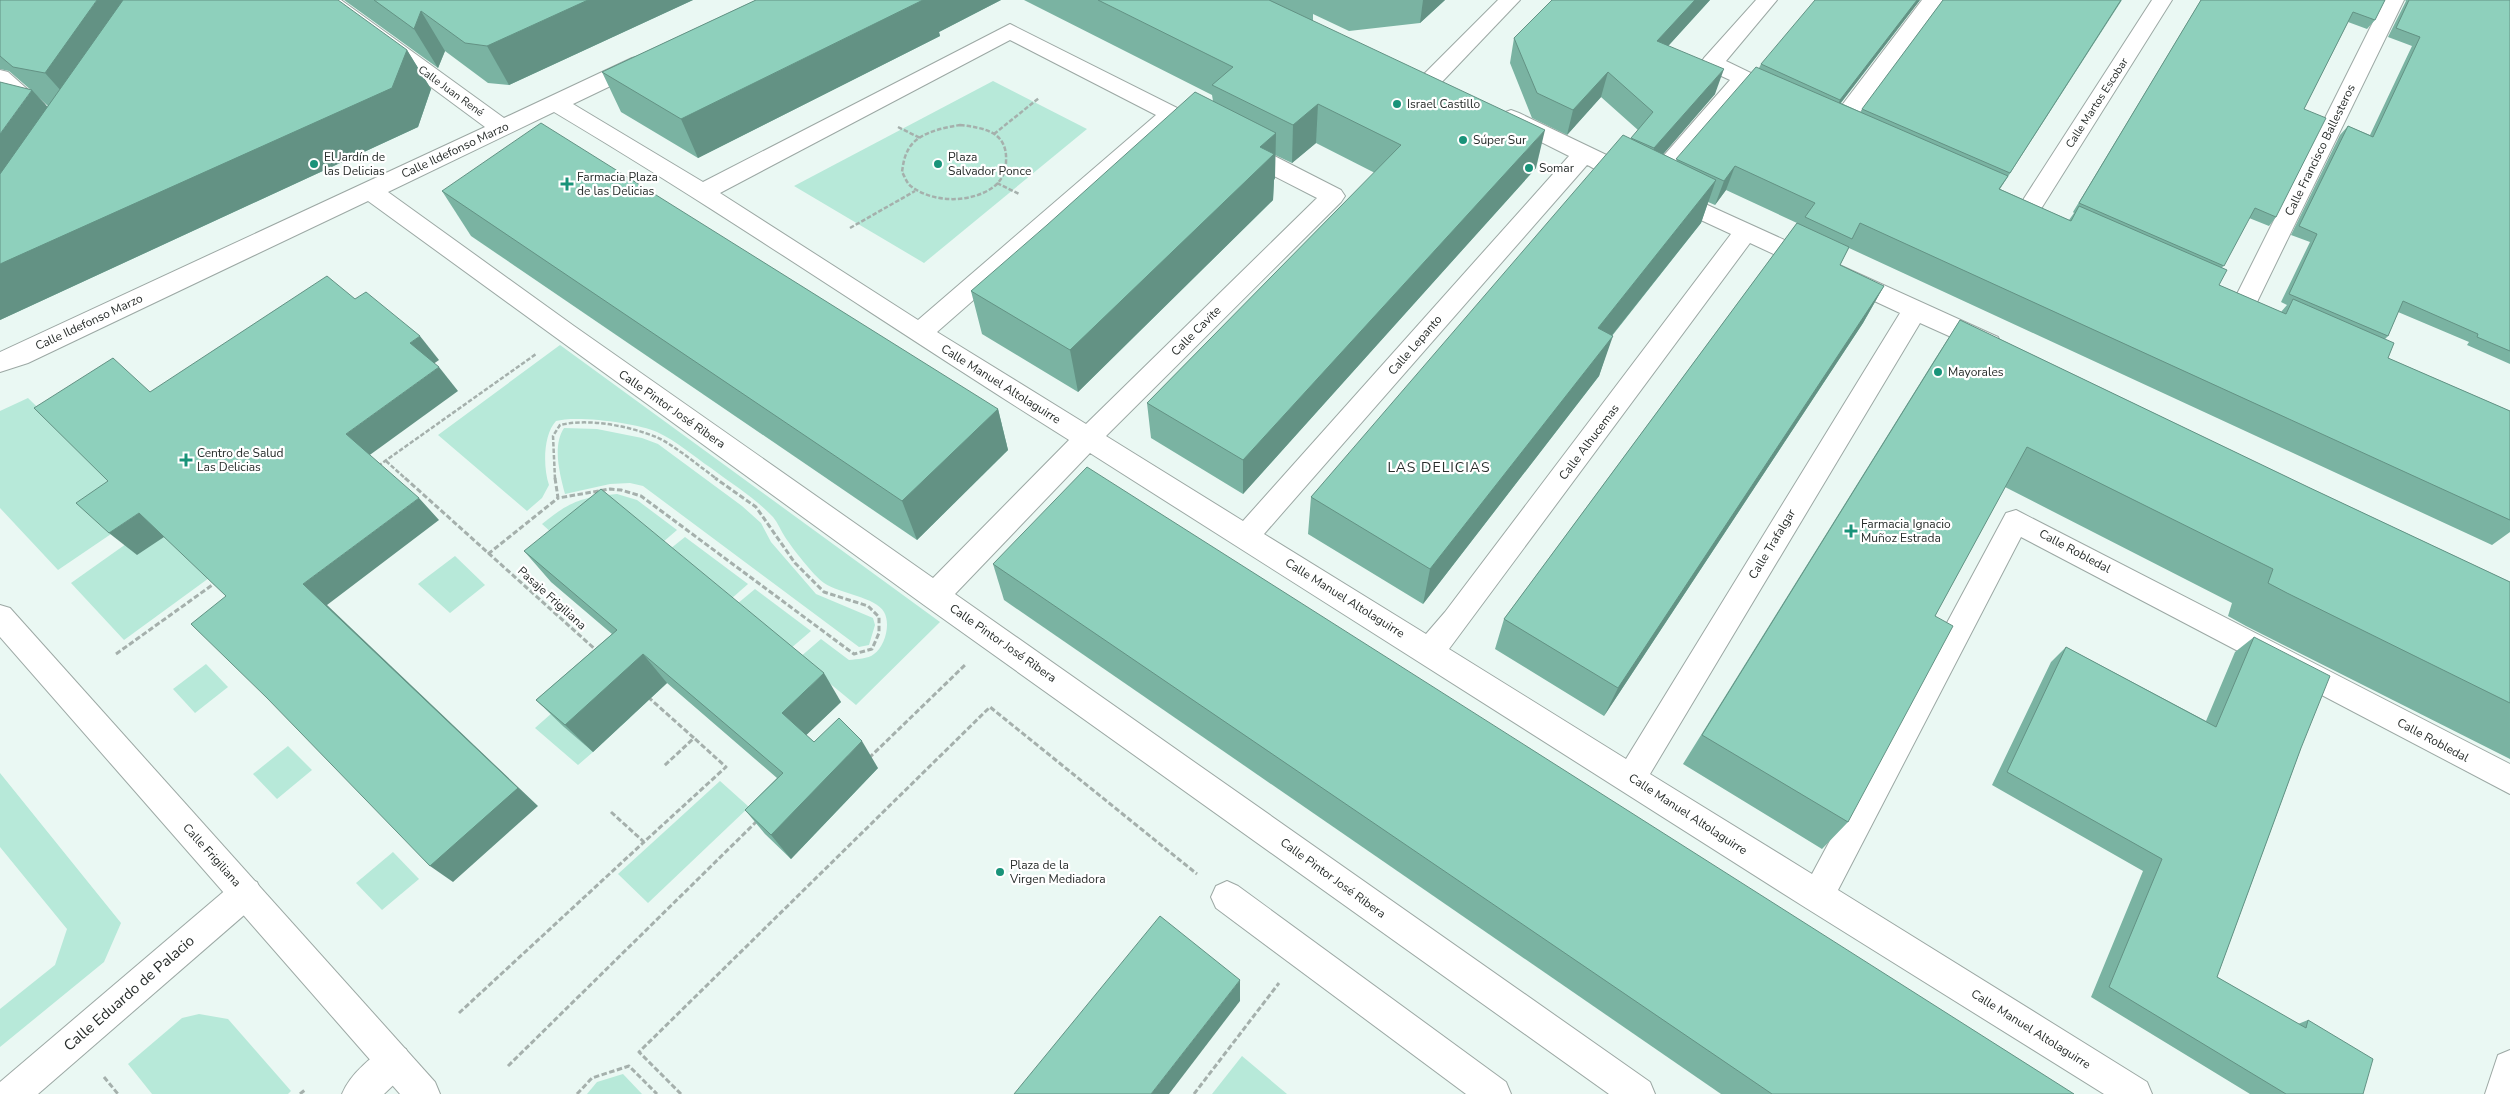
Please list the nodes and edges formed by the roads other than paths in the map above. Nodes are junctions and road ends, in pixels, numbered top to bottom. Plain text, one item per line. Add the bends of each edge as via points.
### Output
1 (327, 0) edge
2 (1510, 0) edge
3 (1768, 0) edge
4 (1933, 0) edge
5 (2162, 0) edge
6 (2394, 0) edge
7 (661, 54) edge
8 (0, 77) edge
9 (1743, 79) junction
10 (1456, 92) edge
11 (1796, 102) edge
12 (555, 103) junction
13 (1490, 108) edge
14 (1172, 114) junction
15 (60, 118) edge
16 (1841, 122) edge
17 (502, 128) junction
18 (1584, 154) junction
19 (1650, 186) junction
20 (369, 190) junction
21 (701, 193) junction
22 (2031, 206) edge
23 (1745, 232) junction
24 (2246, 300) edge
25 (1915, 310) junction
26 (919, 333) junction
27 (2013, 355) edge
28 (0, 362) edge
29 (1088, 438) junction
30 (1245, 537) junction
31 (934, 596) junction
32 (0, 617) edge
33 (1430, 651) junction
34 (1631, 778) junction
35 (2510, 780) edge
36 (246, 892) junction
37 (1227, 897) road end
38 (1817, 897) junction
39 (394, 1061) junction
40 (2510, 1067) edge
41 (12, 1094) edge
42 (359, 1094) edge
43 (423, 1094) edge
44 (1494, 1094) edge
45 (1638, 1094) edge
46 (2135, 1094) edge
47 (2502, 1094) edge

1 - 17 street, Calle Juan René
2 - 10 street via 1422,75
3 - 9 street via 1712,63
4 - 16 street
5 - 22 street, Calle Martos Escobar
6 - 24 street, Calle Francisco Ballesteros
7 - 12 street, Calle Ildefonso Marzo
8 - 15 street via 41,114
9 - 11 street
9 - 19 street
12 - 17 street, Calle Ildefonso Marzo
12 - 21 street, Calle Manuel Altolaguirre
13 - 18 street
14 - 21 street via 1010,31
14 - 26 street
14 - 29 street, Calle Cavite via 1333,196
17 - 20 street, Calle Ildefonso Marzo
18 - 19 street
18 - 30 street, Calle Lepanto
19 - 23 street
20 - 28 street, Calle Ildefonso Marzo via 19,356
20 - 31 street, Calle Pintor José Ribera
21 - 26 street, Calle Manuel Altolaguirre
23 - 25 street
23 - 33 street, Calle Alhucemas
25 - 27 street
25 - 34 street, Calle Trafalgar
26 - 29 street, Calle Manuel Altolaguirre
29 - 30 street, Calle Manuel Altolaguirre
29 - 31 street, Calle Cavite
30 - 33 street, Calle Manuel Altolaguirre
31 - 45 street, Calle Pintor José Ribera
32 - 36 street, Calle Frigiliana
33 - 34 street, Calle Manuel Altolaguirre
34 - 38 street, Calle Manuel Altolaguirre
35 - 38 street, Calle Robledal via 2016,521
36 - 39 street, Calle Frigiliana
36 - 41 street, Calle Eduardo de Palacio
37 - 44 street
38 - 46 street, Calle Manuel Altolaguirre
39 - 42 street
39 - 43 street, Calle Frigiliana
40 - 47 street

